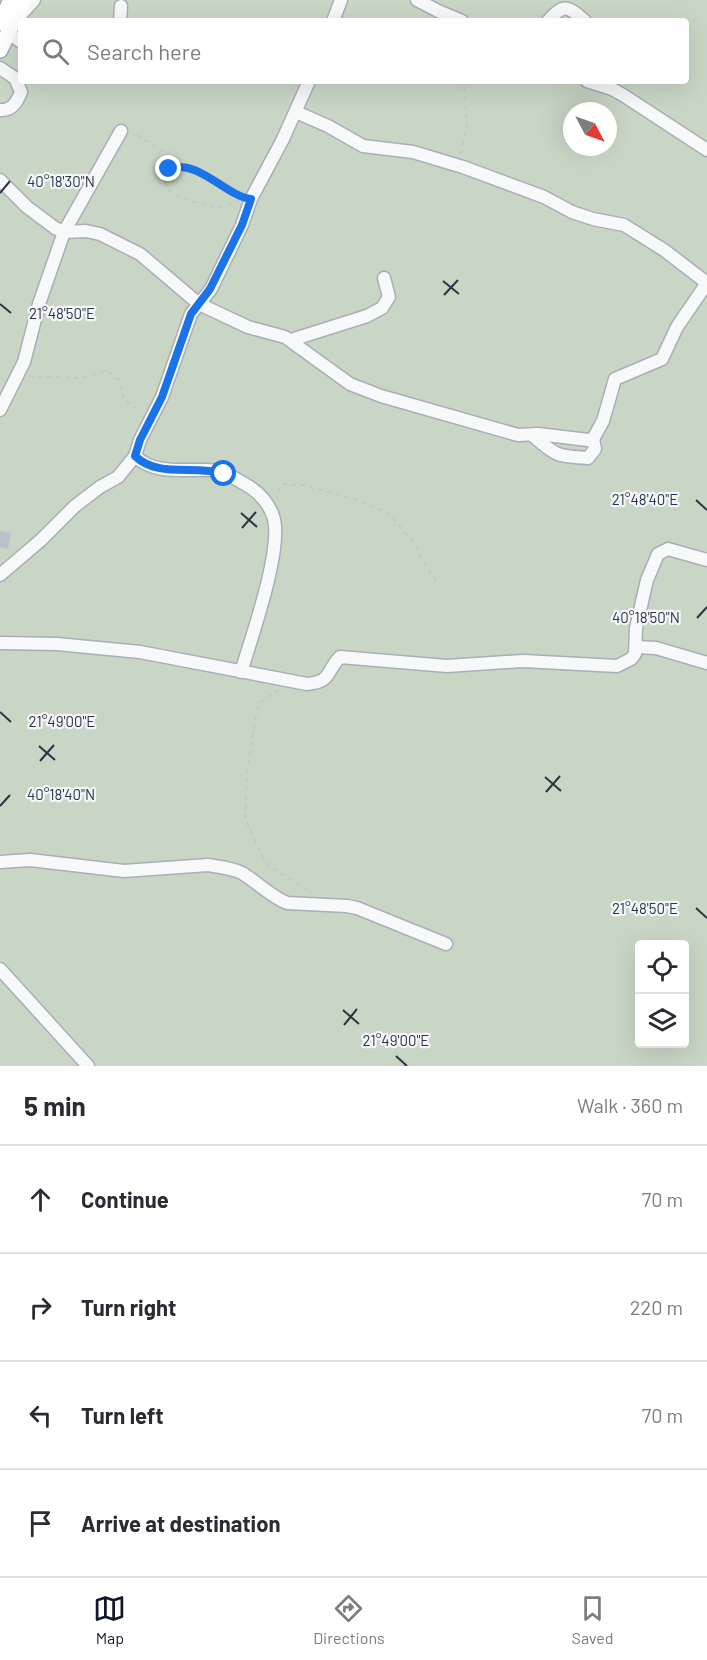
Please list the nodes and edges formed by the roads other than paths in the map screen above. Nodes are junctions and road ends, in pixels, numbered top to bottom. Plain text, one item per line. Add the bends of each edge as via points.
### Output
1 (11, 0) edge
2 (24, 0) edge
3 (34, 0) edge
4 (341, 0) edge
5 (417, 0) edge
6 (121, 6) dead end
7 (20, 18) edge
8 (120, 18) edge
9 (334, 18) edge
10 (455, 18) edge
11 (551, 18) edge
12 (581, 18) edge
13 (11, 29) edge
14 (0, 50) edge
15 (0, 68) edge
16 (308, 84) edge
17 (596, 84) edge
18 (0, 110) edge
19 (296, 112) junction
20 (121, 131) dead end
21 (707, 150) edge
22 (0, 180) edge
23 (64, 232) junction
24 (384, 278) dead end
25 (707, 283) edge
26 (199, 304) junction
27 (291, 340) junction
28 (0, 410) edge
29 (532, 435) junction
30 (593, 439) junction
31 (135, 456) junction
32 (707, 560) edge
33 (0, 575) edge
34 (0, 643) edge
35 (636, 647) junction
36 (707, 663) edge
37 (241, 672) junction
38 (0, 862) edge
39 (446, 944) dead end
40 (0, 969) edge
41 (88, 1066) edge

1 - 13 main road
2 - 13 main road
3 - 7 street
4 - 9 street
5 - 10 street
6 - 8 street
11 - 12 street via 558,10 568,8
13 - 14 main road
15 - 18 street via 15,78 21,92 13,106
16 - 19 street
17 - 21 street via 623,95
19 - 25 street via 363,146 413,153 463,167 544,197 572,212 624,225
19 - 26 street via 210,289
20 - 23 street
22 - 23 street via 42,220
23 - 26 street via 100,234 140,254
23 - 28 street via 24,362
24 - 27 street via 388,297 382,308
25 - 30 street via 677,327 662,359 615,379 603,421
26 - 27 street via 248,327
26 - 31 street via 191,314 162,397
27 - 29 street via 357,388 510,433
29 - 30 street
29 - 30 street via 561,457 588,458 595,449
31 - 33 street via 118,477 75,506
31 - 37 street via 155,468 213,470 231,476 253,488 273,516 276,534 271,563
32 - 35 street via 668,549 658,554 636,628
34 - 37 street via 120,649
35 - 36 street via 656,648
35 - 37 street via 631,660 617,666 523,661 447,666 340,657 329,675 317,684
38 - 39 street via 30,860 124,871 208,865 242,874 287,903 357,908
40 - 41 street

